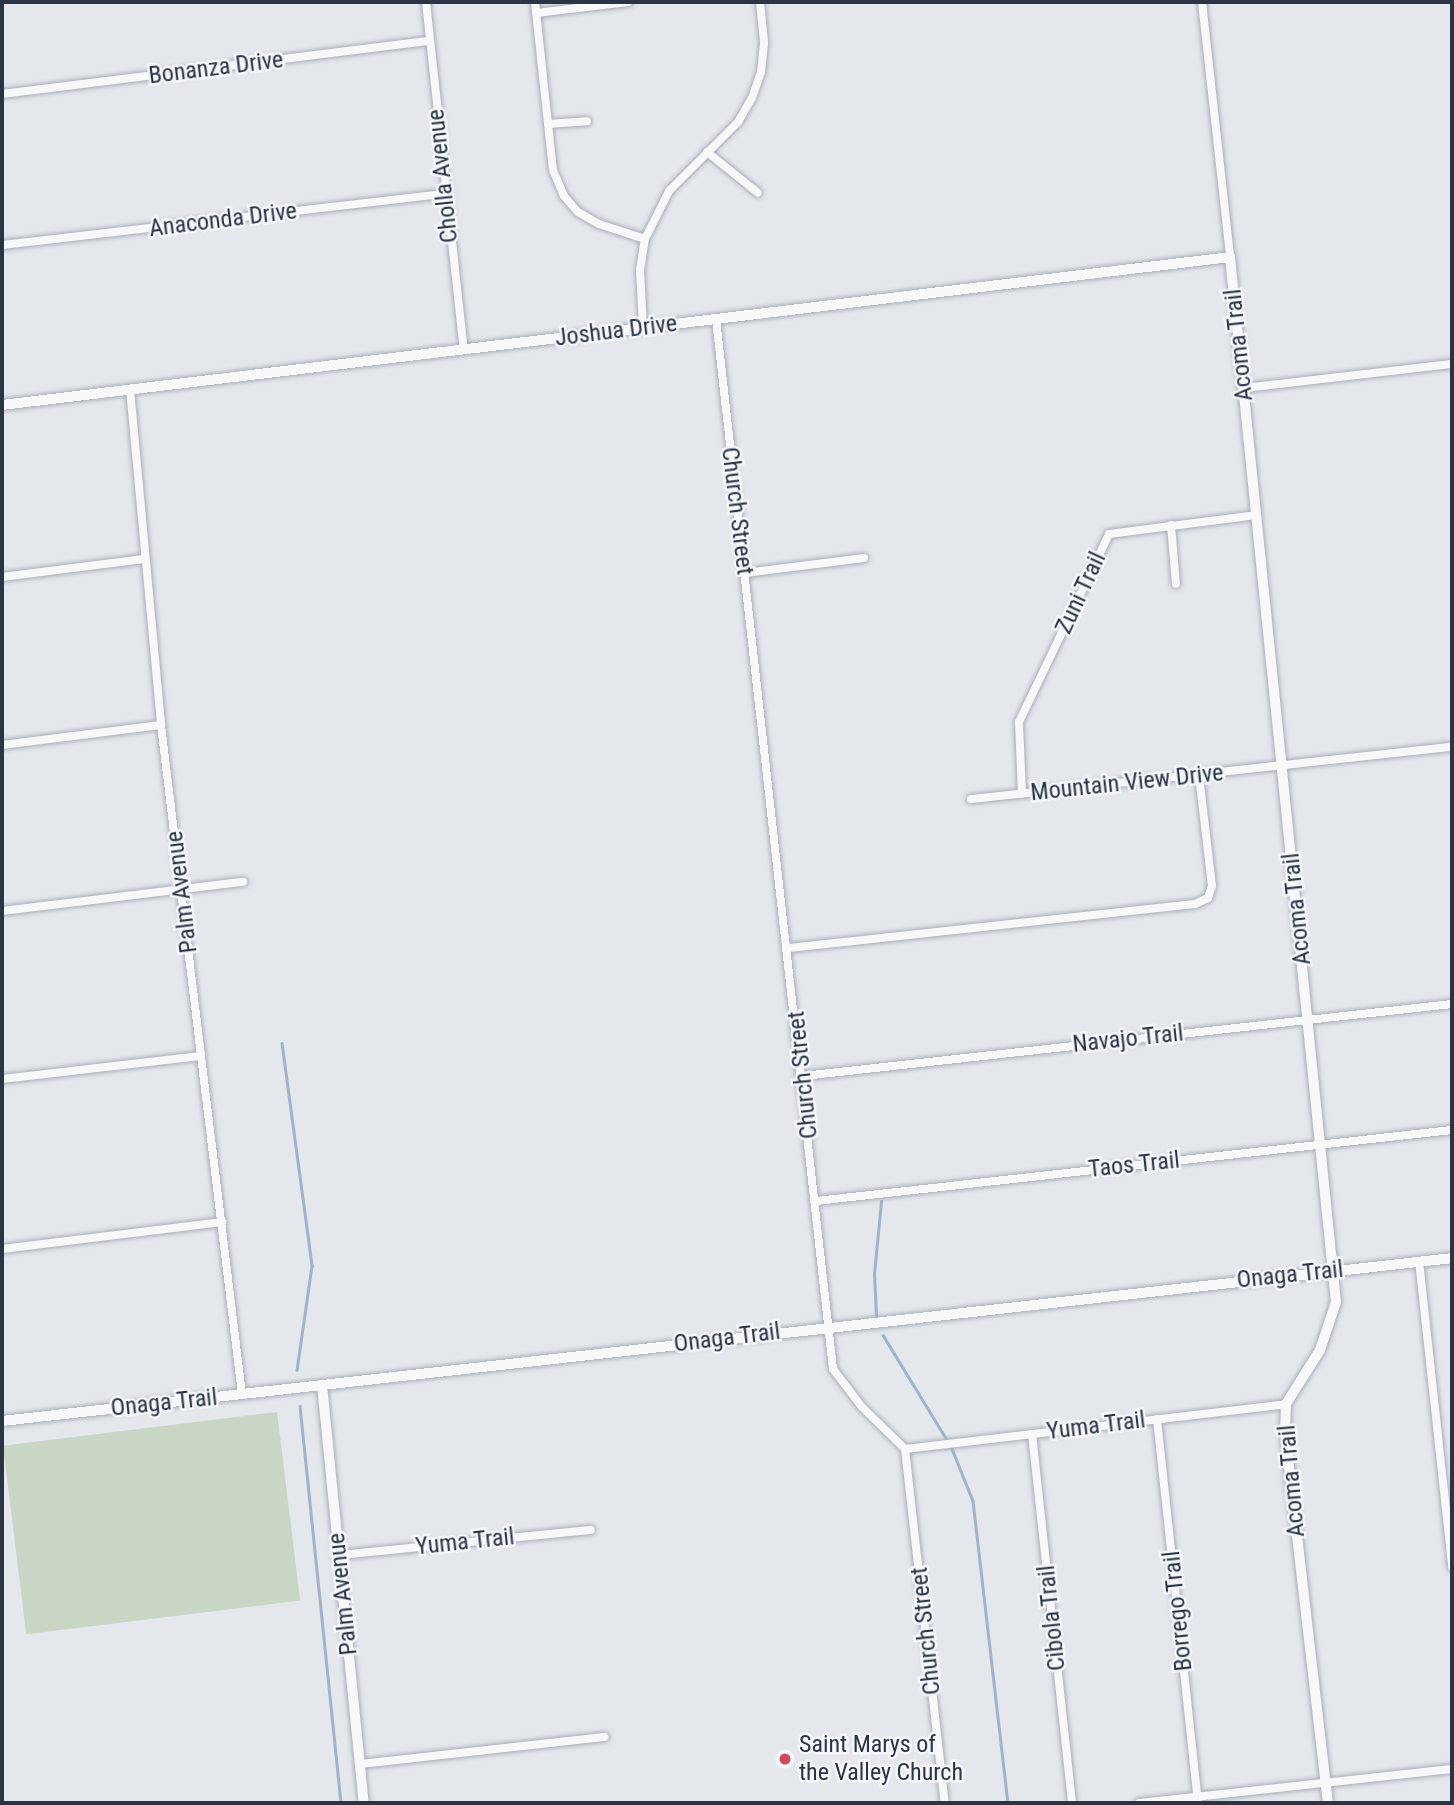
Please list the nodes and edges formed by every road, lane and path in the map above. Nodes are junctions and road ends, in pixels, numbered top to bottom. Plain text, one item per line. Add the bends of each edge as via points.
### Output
1 (426, 2) edge
2 (535, 2) edge
3 (628, 2) edge
4 (760, 2) edge
5 (1202, 2) edge
6 (536, 13) junction
7 (430, 41) junction
8 (2, 94) edge
9 (587, 121) dead end
10 (548, 124) junction
11 (707, 152) junction
12 (758, 193) dead end
13 (444, 194) junction
14 (645, 239) junction
15 (2, 245) edge
16 (1230, 257) junction
17 (716, 319) junction
18 (643, 327) junction
19 (464, 349) junction
20 (1452, 364) edge
21 (1244, 388) junction
22 (130, 389) junction
23 (2, 405) edge
24 (1257, 514) junction
25 (1171, 525) junction
26 (864, 558) dead end
27 (144, 559) junction
28 (745, 573) junction
29 (2, 577) edge
30 (1176, 584) dead end
31 (161, 725) junction
32 (2, 745) edge
33 (1452, 747) edge
34 (1282, 765) junction
35 (1199, 775) junction
36 (1022, 794) junction
37 (971, 799) dead end
38 (243, 882) dead end
39 (182, 890) junction
40 (2, 911) edge
41 (789, 948) junction
42 (1452, 1003) edge
43 (1308, 1019) junction
44 (201, 1056) junction
45 (803, 1076) junction
46 (2, 1079) edge
47 (1452, 1130) edge
48 (1321, 1144) junction
49 (816, 1201) junction
50 (222, 1222) junction
51 (2, 1249) edge
52 (1452, 1258) edge
53 (1419, 1261) junction
54 (1334, 1270) junction
55 (829, 1327) junction
56 (321, 1385) junction
57 (242, 1394) junction
58 (1286, 1404) junction
59 (1157, 1419) junction
60 (2, 1421) edge
61 (1032, 1434) junction
62 (905, 1449) junction
63 (591, 1530) dead end
64 (339, 1555) junction
65 (1452, 1567) edge
66 (605, 1737) dead end
67 (360, 1764) junction
68 (1452, 1769) edge
69 (1325, 1783) junction
70 (1198, 1800) edge
71 (364, 1803) edge
72 (945, 1803) edge
73 (1072, 1803) edge
74 (1139, 1803) edge
75 (1328, 1803) edge

1 - 7 street, Cholla Avenue
2 - 6 street
3 - 6 street
4 - 11 street via 761,72 738,122
5 - 16 street, Acoma Trail
6 - 10 street
7 - 8 street, Bonanza Drive
7 - 13 street, Cholla Avenue
9 - 10 street
10 - 14 street via 553,170 564,196 578,212 599,224
11 - 12 street
11 - 14 street via 669,191
13 - 15 street, Anaconda Drive
13 - 19 street, Cholla Avenue
14 - 18 street via 640,270
16 - 17 street, Joshua Drive
16 - 21 street, Acoma Trail
17 - 18 street, Joshua Drive
17 - 28 street, Church Street
18 - 19 street, Joshua Drive
19 - 22 street, Joshua Drive
20 - 21 street
21 - 24 street, Acoma Trail
22 - 23 street, Joshua Drive
22 - 27 street, Palm Avenue
24 - 25 street, Zuni Trail
24 - 34 street, Acoma Trail
25 - 30 street
25 - 36 street, Zuni Trail via 1108,534 1019,722
26 - 28 street
27 - 29 street
27 - 31 street, Palm Avenue
28 - 41 street, Church Street
31 - 32 street
31 - 39 street, Palm Avenue
33 - 34 street, Mountain View Drive
34 - 35 street, Mountain View Drive
34 - 43 street, Acoma Trail
35 - 36 street, Mountain View Drive
35 - 41 street via 1212,887 1208,898 1195,904
36 - 37 street, Mountain View Drive
38 - 39 street
39 - 40 street
39 - 44 street, Palm Avenue
41 - 45 street, Church Street
42 - 43 street, Navajo Trail
43 - 45 street, Navajo Trail
43 - 48 street, Acoma Trail
44 - 46 street
44 - 50 street, Palm Avenue
45 - 49 street, Church Street
47 - 48 street, Taos Trail
48 - 49 street, Taos Trail
48 - 54 street, Acoma Trail
49 - 55 street, Church Street
50 - 51 street
50 - 57 street, Palm Avenue
52 - 53 street, Onaga Trail
53 - 54 street, Onaga Trail
53 - 65 street
54 - 55 street, Onaga Trail
54 - 58 street, Acoma Trail via 1336,1303 1331,1326
55 - 56 street, Onaga Trail
55 - 62 street, Church Street via 833,1369 862,1407
56 - 57 street, Onaga Trail
56 - 64 street, Palm Avenue
57 - 60 street, Onaga Trail
58 - 59 street, Yuma Trail
58 - 69 street, Acoma Trail
59 - 61 street, Yuma Trail
59 - 70 street, Borrego Trail
61 - 62 street, Yuma Trail
61 - 73 street, Cibola Trail
62 - 72 street, Church Street
63 - 64 street, Yuma Trail
64 - 67 street, Palm Avenue
66 - 67 street
67 - 71 street, Palm Avenue
68 - 69 street
69 - 70 street
69 - 75 street, Acoma Trail
70 - 74 street

